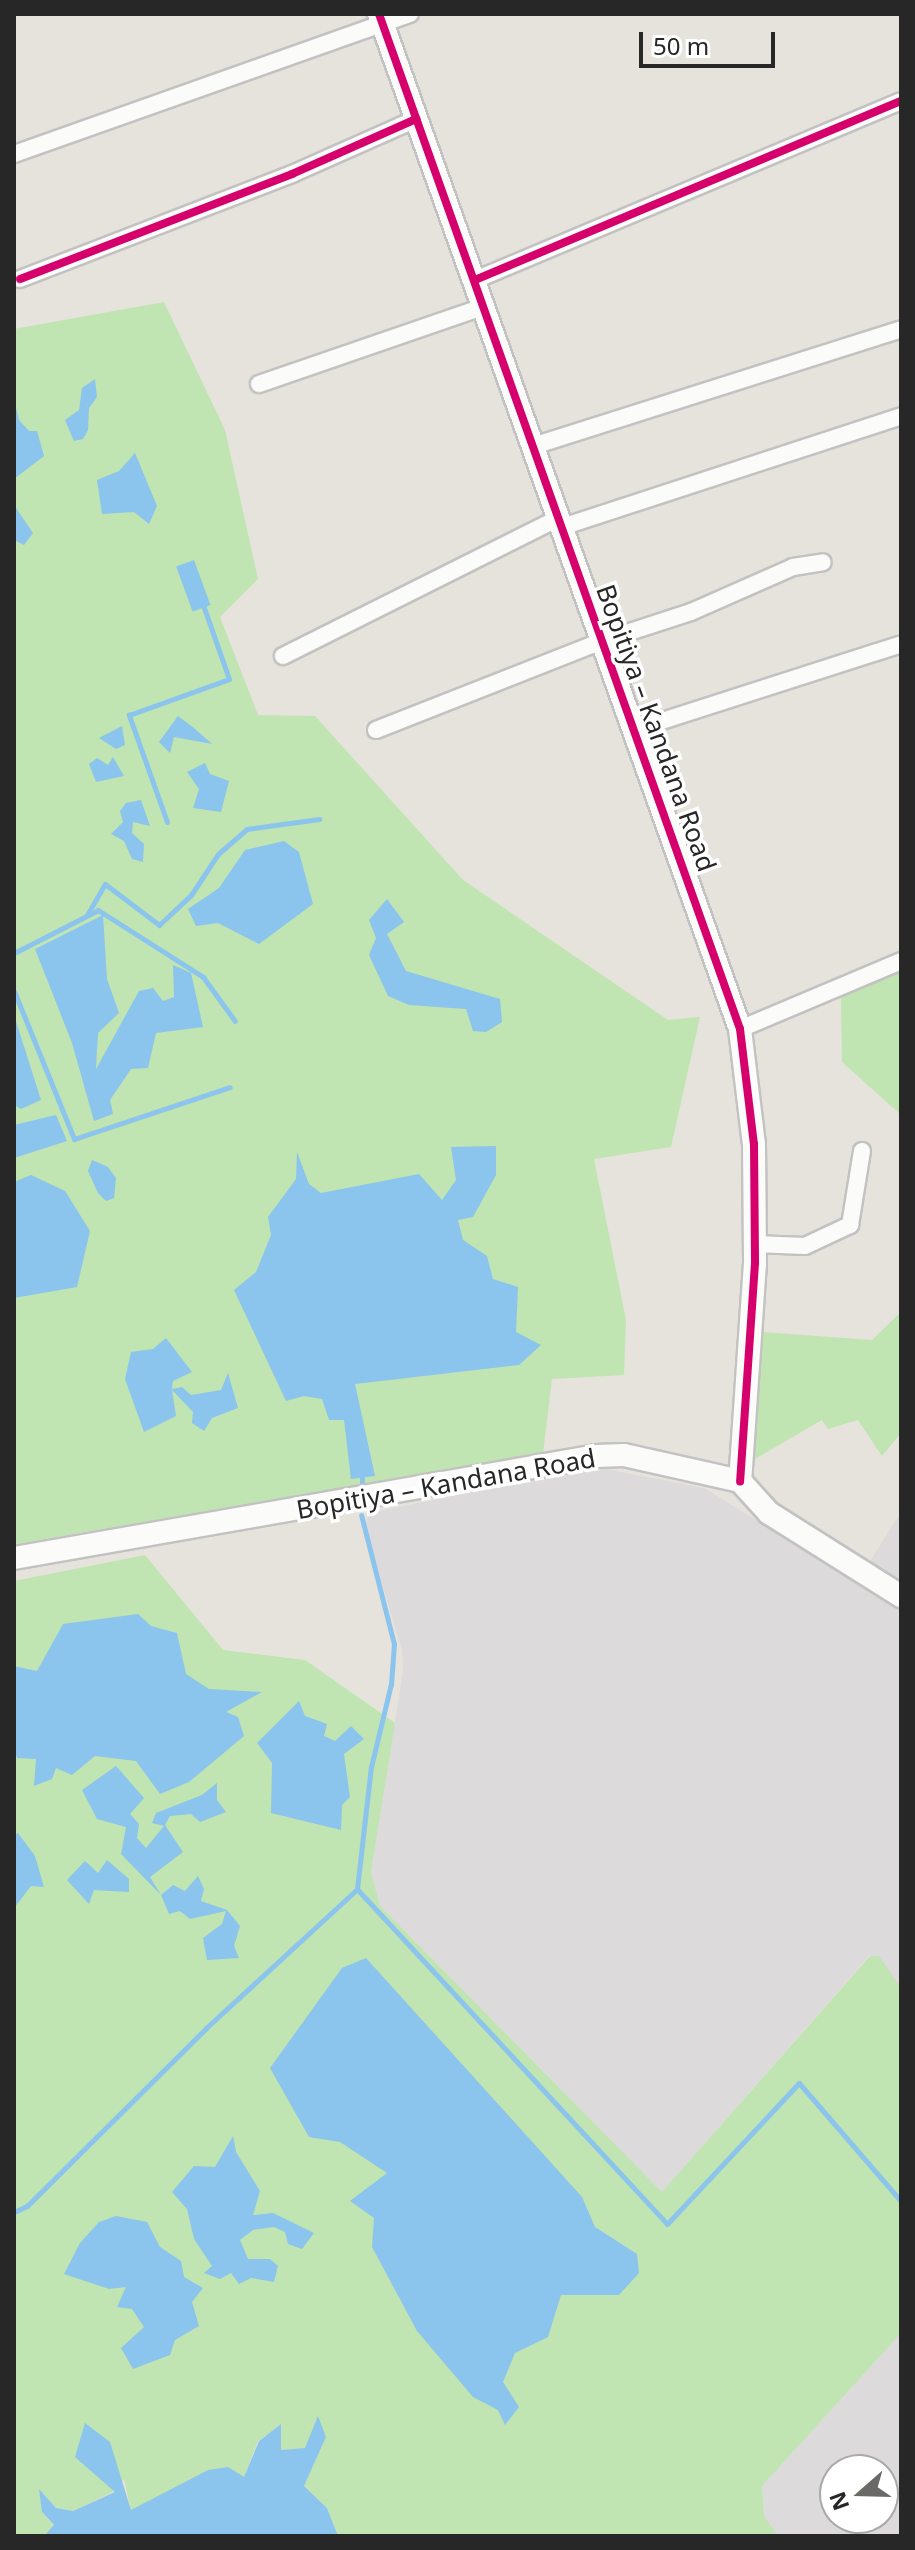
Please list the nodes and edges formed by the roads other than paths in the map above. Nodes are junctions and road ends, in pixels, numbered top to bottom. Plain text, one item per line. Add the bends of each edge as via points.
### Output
1 (410, 14) edge
2 (380, 18) edge
3 (900, 101) edge
4 (416, 119) junction
5 (14, 154) edge
6 (20, 279) dead end
7 (475, 280) junction
8 (483, 307) junction
9 (901, 329) edge
10 (259, 384) dead end
11 (901, 416) edge
12 (530, 447) junction
13 (561, 522) junction
14 (823, 562) dead end
15 (605, 640) junction
16 (901, 644) edge
17 (283, 656) dead end
18 (637, 729) junction
19 (376, 730) dead end
20 (901, 961) edge
21 (740, 1029) junction
22 (862, 1151) dead end
23 (754, 1244) junction
24 (740, 1481) junction
25 (14, 1558) edge
26 (901, 1596) edge

1 - 2 street
2 - 4 street, Bopitiya – Kandana Road
2 - 5 street
3 - 7 street
4 - 6 street via 292,174
4 - 7 street, Bopitiya – Kandana Road
7 - 8 street, Bopitiya – Kandana Road
8 - 10 street
8 - 12 street, Bopitiya – Kandana Road
9 - 12 street
11 - 13 street
12 - 13 street, Bopitiya – Kandana Road
13 - 15 street, Bopitiya – Kandana Road
13 - 17 street
14 - 15 street via 793,567 691,612
15 - 18 street, Bopitiya – Kandana Road
15 - 19 street
16 - 18 street
18 - 21 street, Bopitiya – Kandana Road
20 - 21 street
21 - 23 street, Bopitiya – Kandana Road via 754,1144
22 - 23 street via 850,1225 805,1246
23 - 24 street, Bopitiya – Kandana Road
24 - 25 street, Bopitiya – Kandana Road via 624,1455 596,1456
24 - 26 street via 769,1513

